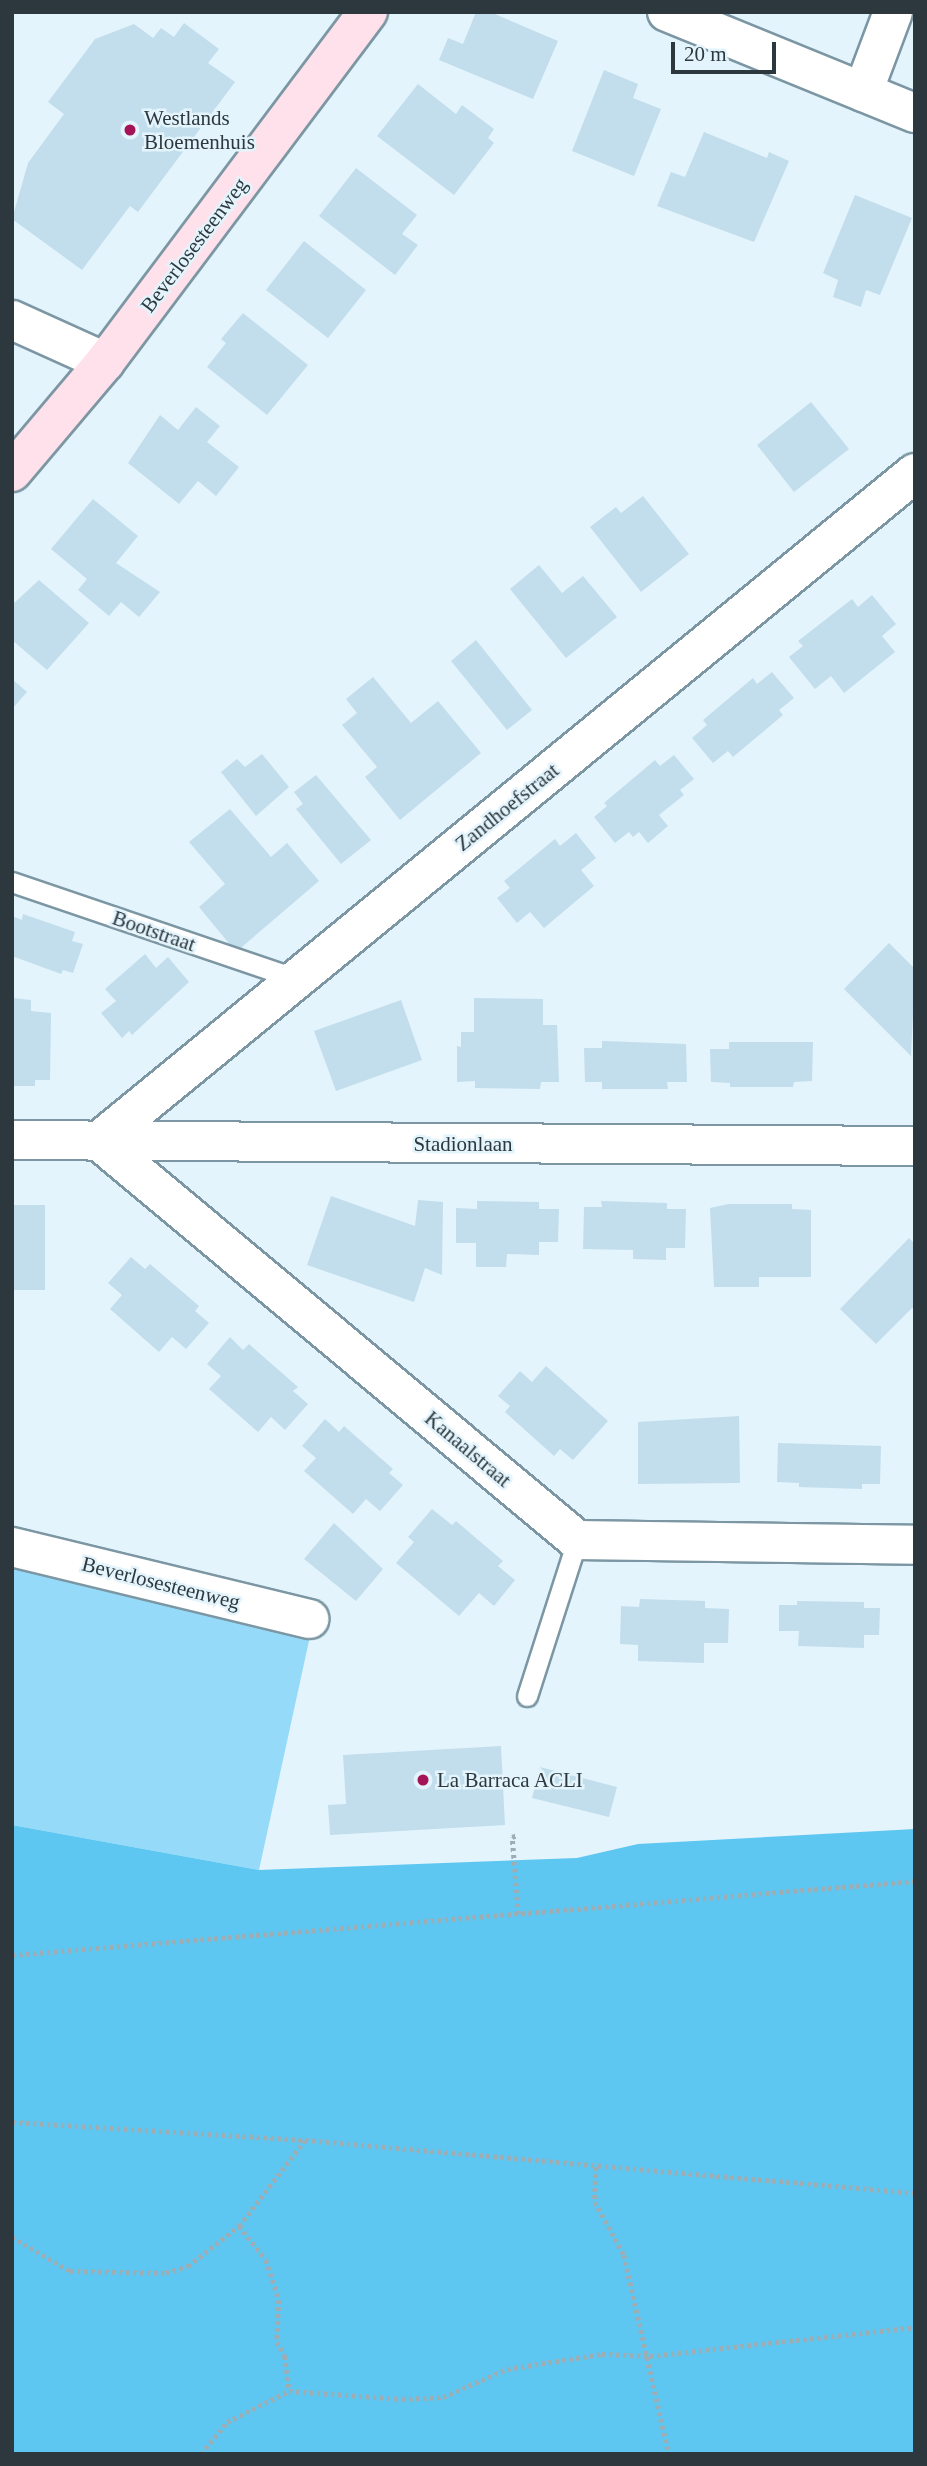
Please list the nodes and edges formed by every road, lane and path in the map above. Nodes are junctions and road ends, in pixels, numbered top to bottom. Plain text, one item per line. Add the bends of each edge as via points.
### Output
1 (368, 12) edge
2 (667, 12) edge
3 (893, 12) edge
4 (863, 92) junction
5 (915, 113) edge
6 (12, 320) edge
7 (105, 362) junction
8 (12, 472) edge
9 (915, 473) edge
10 (12, 881) edge
11 (297, 979) junction
12 (12, 1140) edge
13 (99, 1141) junction
14 (915, 1146) edge
15 (577, 1540) junction
16 (915, 1545) edge
17 (12, 1547) edge
18 (309, 1619) dead end
19 (527, 1696) dead end
20 (519, 1835) dead end
21 (915, 1881) edge
22 (518, 1914) junction
23 (12, 1955) edge
24 (12, 2122) edge
25 (305, 2140) junction
26 (596, 2167) junction
27 (915, 2193) edge
28 (239, 2227) junction
29 (12, 2237) edge
30 (915, 2327) edge
31 (650, 2356) junction
32 (289, 2390) junction
33 (201, 2454) edge
34 (669, 2454) edge

1 - 7 street, Beverlosesteenweg
2 - 4 street
3 - 4 street
4 - 5 street
6 - 7 street
7 - 8 street, Beverlosesteenweg
9 - 11 street, Zandhoefstraat
10 - 11 lane, Bootstraat
11 - 13 street, Zandhoefstraat
12 - 13 street, Stadionlaan
13 - 14 street, Stadionlaan
13 - 15 street, Kanaalstraat
15 - 16 street
15 - 19 lane
17 - 18 street, Beverlosesteenweg
20 - 22 path via 512,1837
21 - 22 path
22 - 23 path
24 - 25 path
25 - 26 path
25 - 28 path
26 - 27 path
26 - 31 path via 595,2202 624,2255
28 - 29 path via 188,2266 166,2273 70,2271
28 - 32 path via 266,2260 279,2300 277,2342 285,2356
30 - 31 path
31 - 32 path via 602,2354 507,2369 443,2397 402,2399
31 - 34 path via 657,2415
32 - 33 path via 228,2422

